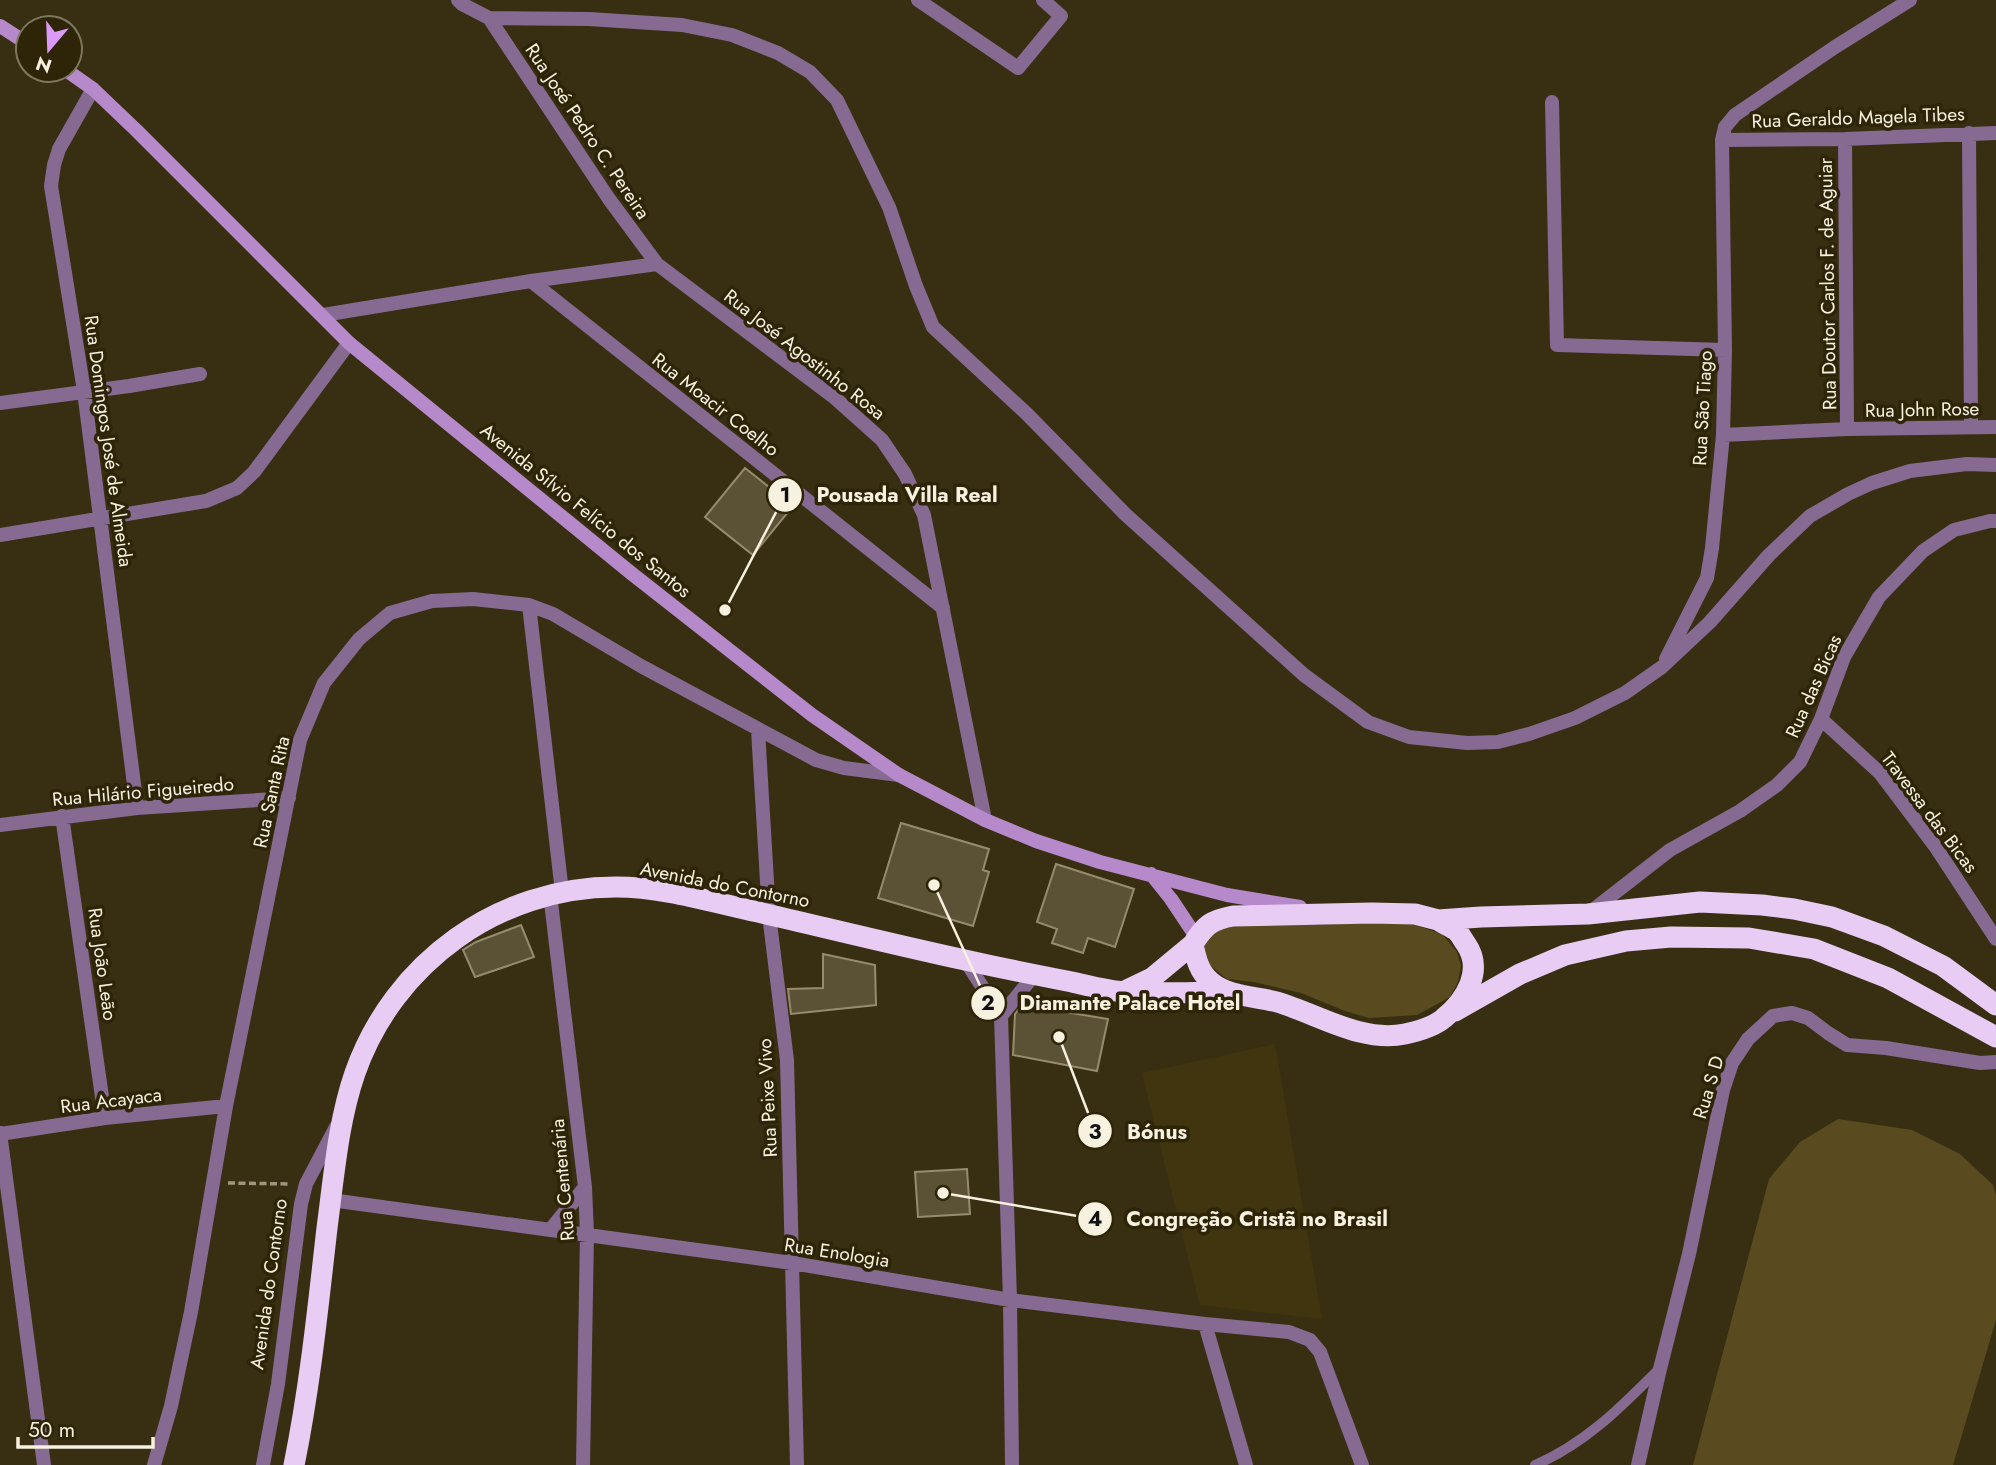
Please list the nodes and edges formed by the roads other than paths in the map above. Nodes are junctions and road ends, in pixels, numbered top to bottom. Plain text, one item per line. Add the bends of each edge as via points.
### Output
1 (457, 0) edge
2 (918, 0) edge
3 (1043, 0) edge
4 (1910, 0) edge
5 (489, 18) junction
6 (84, 83) edge
7 (93, 89) junction
8 (1552, 102) dead end
9 (1969, 133) junction
10 (1996, 133) edge
11 (1845, 139) junction
12 (1722, 140) junction
13 (657, 264) junction
14 (531, 281) junction
15 (323, 316) junction
16 (349, 343) junction
17 (1725, 351) junction
18 (200, 374) dead end
19 (84, 391) junction
20 (0, 403) edge
21 (1971, 427) junction
22 (1996, 427) edge
23 (1847, 429) junction
24 (1723, 435) junction
25 (1996, 465) edge
26 (101, 519) junction
27 (1996, 522) edge
28 (0, 535) edge
29 (529, 605) junction
30 (943, 608) junction
31 (1662, 667) junction
32 (1821, 719) junction
33 (758, 730) junction
34 (900, 775) junction
35 (289, 798) junction
36 (137, 808) junction
37 (62, 816) junction
38 (985, 820) junction
39 (0, 825) edge
40 (1151, 874) junction
41 (556, 893) junction
42 (1354, 912) junction
43 (1588, 914) junction
44 (769, 915) junction
45 (1438, 920) junction
46 (1996, 939) edge
47 (1195, 941) junction
48 (965, 960) junction
49 (1034, 975) junction
50 (1122, 992) junction
51 (1229, 992) junction
52 (1996, 1005) edge
53 (1000, 1016) junction
54 (1444, 1018) junction
55 (1966, 1020) junction
56 (1996, 1037) edge
57 (1996, 1048) edge
58 (1996, 1062) edge
59 (226, 1106) junction
60 (342, 1117) junction
61 (105, 1118) junction
62 (0, 1134) edge
63 (585, 1187) junction
64 (331, 1200) junction
65 (6, 1224) edge
66 (551, 1229) junction
67 (587, 1234) junction
68 (792, 1263) junction
69 (1010, 1300) junction
70 (1205, 1324) junction
71 (1660, 1369) junction
72 (44, 1465) edge
73 (154, 1465) edge
74 (263, 1465) edge
75 (294, 1465) edge
76 (583, 1465) edge
77 (797, 1465) edge
78 (1012, 1465) edge
79 (1246, 1465) edge
80 (1362, 1465) edge
81 (1535, 1465) edge
82 (1638, 1465) edge

1 - 5 street
2 - 3 street via 1017,68 1061,16
4 - 12 street via 1735,115
5 - 13 street, Rua José Pedro C. Pereira
5 - 31 street via 682,25 732,35 810,72 837,100 889,207 933,327 1235,614 1304,676 1368,722 1409,737 1498,742 1575,718 1625,693
6 - 7 main road, Avenida Sílvio Felício dos Santos
7 - 15 main road, Avenida Sílvio Felício dos Santos
7 - 19 street, Rua Domingos José de Almeida via 58,149 51,186
8 - 17 street via 1558,345
9 - 10 street, Rua Geraldo Magela Tibes
9 - 11 street, Rua Geraldo Magela Tibes
9 - 21 street
11 - 12 street, Rua Geraldo Magela Tibes
11 - 23 street, Rua Doutor Carlos F. de Aguiar
12 - 17 street, Rua São Tiago
13 - 14 street
13 - 30 street, Rua José Agostinho Rosa via 835,398 882,440 924,515
14 - 15 street
14 - 30 street, Rua Moacir Coelho
15 - 16 main road, Avenida Sílvio Felício dos Santos
16 - 26 street via 254,472 237,488 206,501
16 - 34 main road, Avenida Sílvio Felício dos Santos via 727,649
17 - 24 street, Rua São Tiago
18 - 19 street
19 - 20 street
19 - 26 street, Rua Domingos José de Almeida
21 - 22 street, Rua John Rose
21 - 23 street, Rua John Rose
23 - 24 street, Rua John Rose
24 - 31 street, Rua São Tiago via 1707,578
25 - 31 street via 1910,471 1838,499 1810,516 1769,555 1710,622
26 - 28 street
26 - 36 street, Rua Domingos José de Almeida
27 - 32 street, Rua das Bicas via 1954,530 1923,551 1879,597 1843,657
29 - 33 street, Rua Santa Rita via 553,614
29 - 35 street, Rua Santa Rita via 432,601 390,613 359,639 324,683 300,740
29 - 41 street, Rua Centenária
30 - 38 street, Rua José Agostinho Rosa
32 - 43 street, Rua das Bicas via 1800,762 1777,785 1670,850
32 - 46 street, Travessa das Bicas via 1881,773
33 - 34 street, Rua Santa Rita via 816,760
33 - 44 street, Rua Peixe Vivo
34 - 38 main road, Avenida Sílvio Felício dos Santos
35 - 36 street, Rua Hilário Figueiredo
35 - 59 street, Rua Santa Rita
36 - 37 street, Rua Hilário Figueiredo
37 - 39 street, Rua Hilário Figueiredo
37 - 61 street, Rua João Leão
38 - 40 main road, Avenida Sílvio Felício dos Santos via 1100,862
40 - 42 main road, Avenida Sílvio Felício dos Santos via 1227,895
40 - 47 main road
41 - 44 highway, Avenida do Contorno via 620,887 655,890
41 - 60 highway, Avenida do Contorno via 489,918 456,938 414,974 373,1032
41 - 63 street, Rua Centenária
42 - 45 highway via 1415,914
42 - 47 highway via 1233,916 1217,919
43 - 45 highway
43 - 52 highway via 1700,902 1762,905 1832,917 1884,936 1942,967
44 - 48 highway, Avenida do Contorno
44 - 68 street, Rua Peixe Vivo via 787,1060
45 - 54 highway via 1458,932 1474,960 1467,992
47 - 50 highway via 1152,978
47 - 51 highway via 1198,965 1210,982
48 - 49 highway, Avenida do Contorno
48 - 53 street
49 - 50 highway, Avenida do Contorno
49 - 53 street
50 - 51 highway, Avenida do Contorno
51 - 54 highway, Avenida do Contorno via 1383,1036 1428,1028
53 - 69 street
54 - 55 highway, Avenida do Contorno via 1520,974 1565,955 1626,941 1671,937 1749,938 1814,949 1888,978
55 - 56 highway, Avenida do Contorno
55 - 57 street
58 - 71 street, Rua S D via 1847,1045 1808,1018 1792,1013 1773,1016 1748,1039 1732,1063 1723,1090
59 - 61 street, Rua Acayaca
59 - 73 street, Rua Santa Rita via 191,1312 172,1406
60 - 64 highway, Avenida do Contorno
60 - 74 street, Avenida do Contorno via 306,1184
61 - 62 street, Rua Acayaca
62 - 65 street
63 - 66 street
63 - 67 street, Rua Centenária
64 - 66 street, Rua Enologia
64 - 75 highway, Avenida do Contorno
65 - 72 street
66 - 67 street, Rua Enologia
67 - 68 street, Rua Enologia
67 - 76 street, Rua Centenária
68 - 69 street, Rua Enologia
68 - 77 street, Rua Peixe Vivo
69 - 70 street, Rua Enologia
69 - 78 street
70 - 79 street
70 - 80 street, Rua Enologia via 1275,1330 1310,1340 1324,1362
71 - 81 lane via 1579,1442
71 - 82 street, Rua S D

